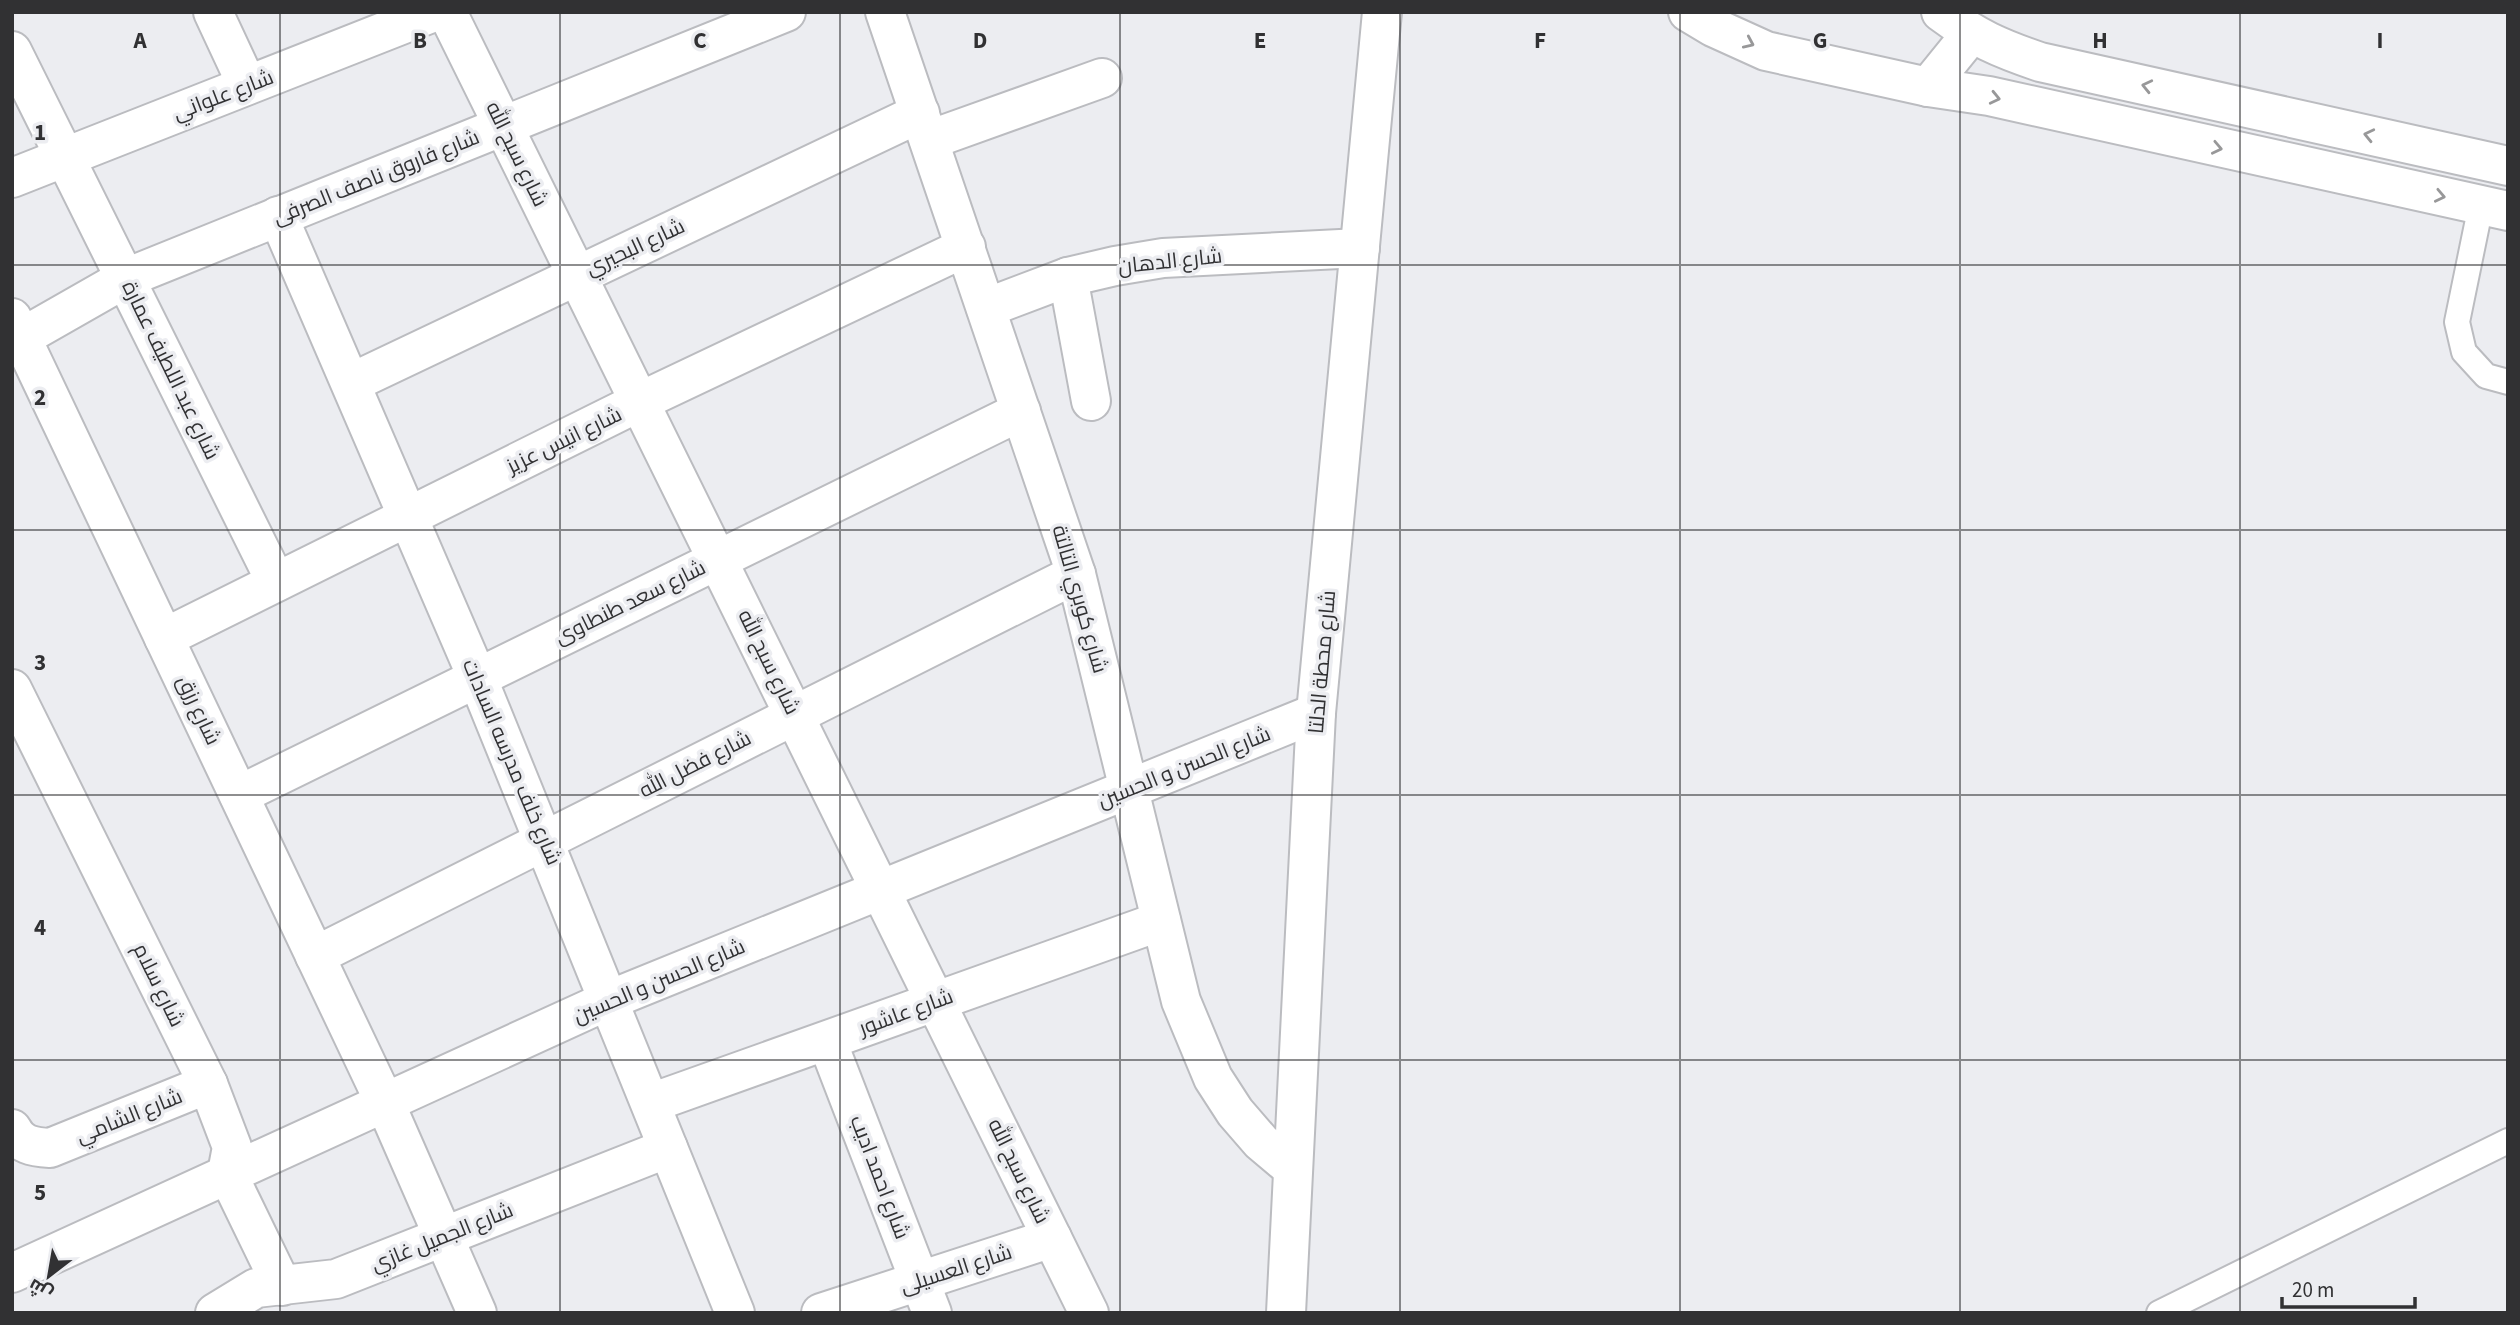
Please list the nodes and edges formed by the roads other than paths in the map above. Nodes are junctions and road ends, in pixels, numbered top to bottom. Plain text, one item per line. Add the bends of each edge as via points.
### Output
1 (213, 12) edge
2 (434, 12) edge
3 (447, 12) edge
4 (786, 12) edge
5 (885, 12) edge
6 (1382, 12) edge
7 (1688, 12) edge
8 (1956, 23) edge
9 (12, 51) edge
10 (1102, 78) dead end
11 (247, 85) junction
12 (1928, 86) junction
13 (503, 126) junction
14 (924, 127) junction
15 (65, 157) junction
16 (2508, 166) edge
17 (12, 178) edge
18 (2495, 208) edge
19 (278, 216) junction
20 (966, 247) junction
21 (1360, 248) junction
22 (577, 274) junction
23 (1068, 277) junction
24 (126, 278) junction
25 (986, 308) junction
26 (15, 333) edge
27 (2508, 382) edge
28 (351, 383) junction
29 (1091, 401) dead end
30 (639, 402) junction
31 (1021, 411) junction
32 (408, 516) junction
33 (717, 559) junction
34 (1076, 574) junction
35 (276, 582) junction
36 (164, 638) junction
37 (477, 677) junction
38 (12, 689) edge
39 (1317, 713) junction
40 (794, 715) junction
41 (1129, 790) junction
42 (239, 795) junction
43 (545, 840) junction
44 (881, 890) junction
45 (1161, 921) junction
46 (315, 956) junction
47 (609, 1000) junction
48 (936, 1002) junction
49 (827, 1041) junction
50 (208, 1084) junction
51 (385, 1103) junction
52 (651, 1104) junction
53 (12, 1129) edge
54 (2508, 1140) edge
55 (668, 1148) junction
56 (1292, 1168) junction
57 (228, 1173) junction
58 (444, 1237) junction
59 (1052, 1238) junction
60 (12, 1273) edge
61 (282, 1286) junction
62 (926, 1297) edge
63 (238, 1306) edge
64 (477, 1313) edge
65 (735, 1313) edge
66 (821, 1313) edge
67 (1089, 1313) edge
68 (1286, 1313) edge
69 (2159, 1313) edge

1 - 11 street
2 - 11 street, شارع علواني
3 - 13 street, شارع سبح الله
4 - 13 street, شارع فاروق ناصف الصرفى
5 - 14 street, شارع كوبري التالتة
6 - 21 street, شارع محطة الدلتا
7 -> 12 street via 1766,51
8 - 12 street
16 -> 8 street via 2040,62 2000,48
9 - 15 street, شارع عبد اللطيف عمارة
10 - 14 street, شارع البحيري
11 - 15 street, شارع علواني
12 -> 18 street
13 - 19 street, شارع فاروق ناصف الصرفى
13 - 22 street, شارع سبح الله
14 - 20 street, شارع كوبري التالتة
14 - 22 street, شارع البحيري
15 - 17 street, شارع علواني
15 - 24 street, شارع عبد اللطيف عمارة
18 - 27 lane via 2457,322 2464,352 2486,376
19 - 24 street, شارع فاروق ناصف الصرفى
19 - 28 street, شارع خلف مدرسه السادات
20 - 25 street, شارع كوبري التالتة
20 - 30 street, شارع انيس عزيز
21 - 23 street, شارع الدهان via 1163,258
21 - 39 street, شارع محطة الدلتا
22 - 28 street, شارع البحيري
22 - 30 street, شارع سبح الله
23 - 25 street, شارع الدهان
23 - 29 street
24 - 26 street, شارع فاروق ناصف الصرفى
24 - 35 street, شارع عبد اللطيف عمارة
25 - 31 street, شارع كوبري التالتة
26 - 36 street, شارع رزق
28 - 32 street, شارع خلف مدرسه السادات
30 - 32 street, شارع انيس عزيز
30 - 33 street, شارع سبح الله
31 - 33 street, شارع سعد طنطاوى
31 - 34 street, شارع كوبري التالتة
32 - 35 street, شارع انيس عزيز
32 - 37 street, شارع خلف مدرسه السادات
33 - 37 street, شارع سعد طنطاوى
33 - 40 street, شارع سبح الله
34 - 40 street, شارع فضل الله
34 - 41 street, شارع كوبري التالتة
35 - 36 street, شارع انيس عزيز
36 - 42 street, شارع رزق
37 - 42 street, شارع سعد طنطاوى
37 - 43 street, شارع خلف مدرسه السادات
38 - 50 street, شارع سلام
39 - 41 street, شارع الحسن و الحسين
39 - 56 street, شارع محطة الدلتا
40 - 43 street, شارع فضل الله
40 - 44 street, شارع سبح الله
41 - 44 street, شارع الحسن و الحسين
41 - 45 street, شارع كوبري التالتة
42 - 46 street, شارع رزق
43 - 46 street, شارع فضل الله
43 - 47 street, شارع خلف مدرسه السادات
44 - 47 street, شارع الحسن و الحسين
44 - 48 street, شارع سبح الله
45 - 48 street, شارع عاشور
45 - 56 street, شارع كوبري التالتة via 1181,1001 1213,1078 1261,1142
46 - 51 street, شارع رزق
47 - 51 street, شارع الحسن و الحسين
47 - 52 street, شارع خلف مدرسه السادات
48 - 49 street, شارع عاشور
48 - 59 street, شارع سبح الله
49 - 52 street, شارع عاشور
49 - 62 street, شارع احمد اديب
50 - 53 street, شارع الشامي via 50,1148 32,1147
50 - 57 street, شارع سلام via 232,1147
51 - 57 street, شارع الحسن و الحسين
51 - 58 street, شارع رزق
52 - 55 street, شارع خلف مدرسه السادات
54 - 69 lane
55 - 58 street, شارع الجميل غازي
55 - 65 street, شارع خلف مدرسه السادات
56 - 68 street, شارع محطة الدلتا
57 - 60 street, شارع الحسن و الحسين
57 - 61 street, شارع سلام
58 - 61 street, شارع الجميل غازي via 336,1279
58 - 64 street, شارع رزق
59 - 62 street, شارع العسيلى
59 - 67 street, شارع سبح الله
61 - 63 street, شارع الجميل غازي via 256,1288
62 - 66 street, شارع العسيلى

